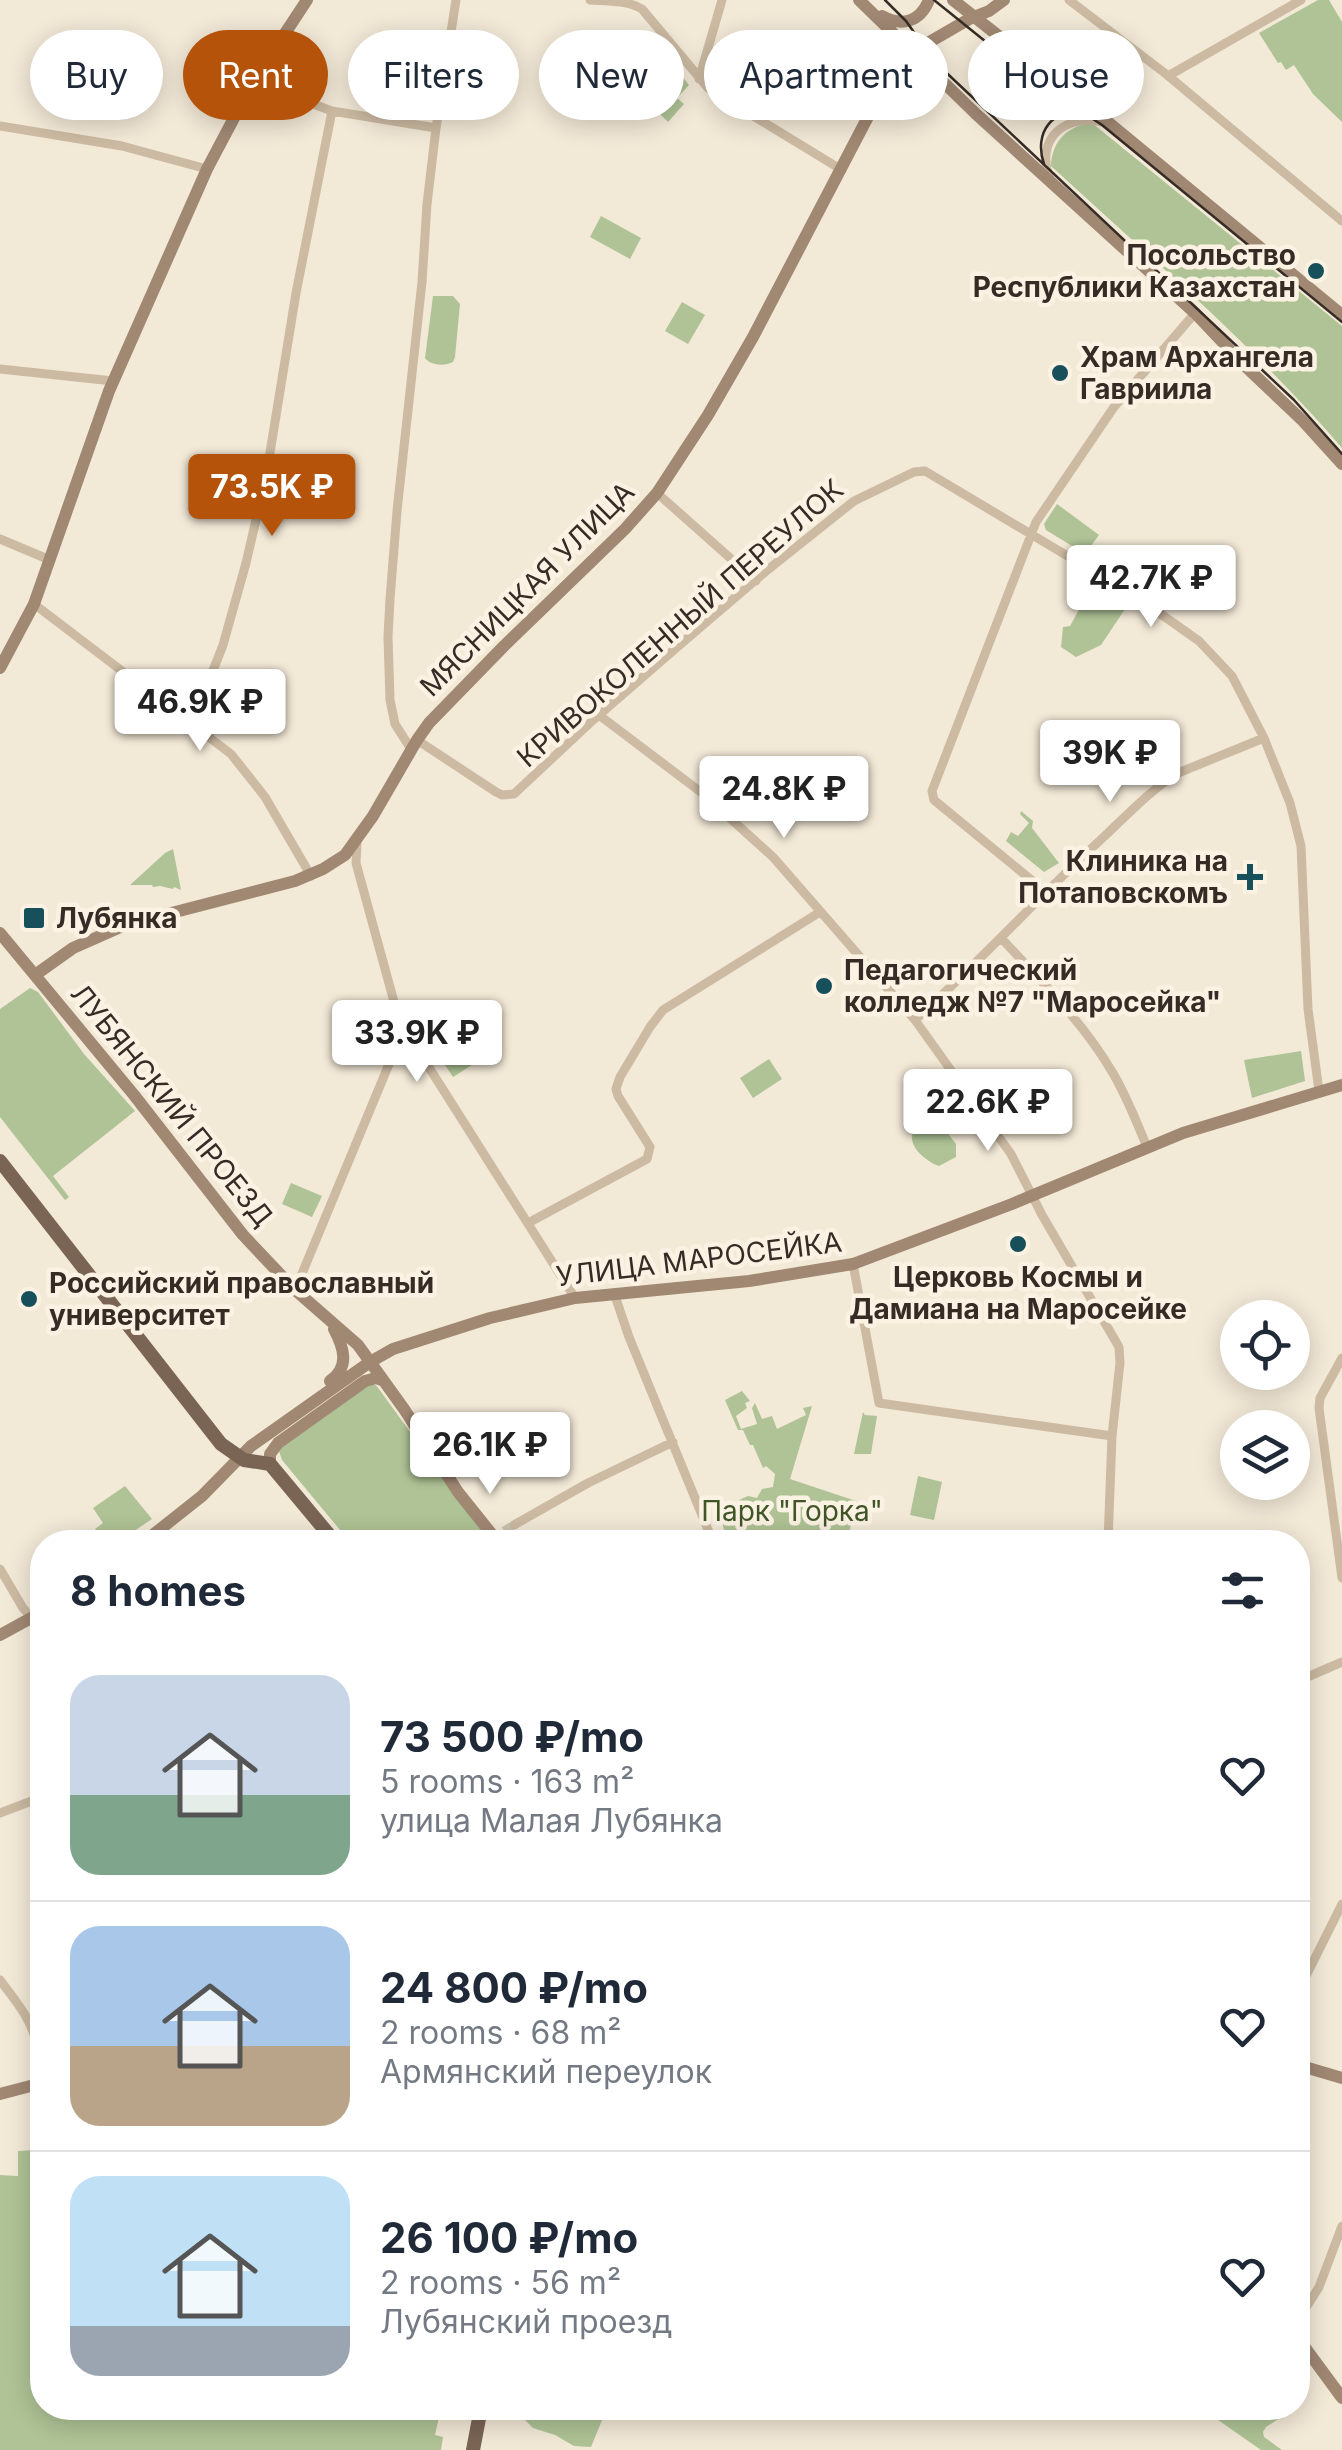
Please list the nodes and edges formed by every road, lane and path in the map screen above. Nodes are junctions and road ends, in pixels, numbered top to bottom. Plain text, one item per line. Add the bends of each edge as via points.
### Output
1 (307, 0) edge
2 (456, 0) edge
3 (590, 0) edge
4 (722, 0) edge
5 (860, 0) edge
6 (929, 0) edge
7 (953, 0) edge
8 (1004, 0) edge
9 (1069, 0) edge
10 (1300, 0) edge
11 (875, 13) junction
12 (974, 16) junction
13 (287, 30) edge
14 (890, 30) edge
15 (948, 31) edge
16 (1168, 76) junction
17 (699, 79) junction
18 (948, 87) edge
19 (328, 110) edge
20 (332, 111) junction
21 (233, 120) edge
22 (867, 120) edge
23 (1108, 123) junction
24 (0, 126) edge
25 (436, 128) junction
26 (207, 169) junction
27 (842, 170) junction
28 (1052, 183) junction
29 (1342, 221) edge
30 (1196, 314) junction
31 (1342, 315) edge
32 (0, 369) edge
33 (113, 381) junction
34 (1342, 464) edge
35 (657, 494) junction
36 (1031, 533) junction
37 (0, 540) edge
38 (50, 560) junction
39 (756, 581) junction
40 (34, 604) junction
41 (6, 642) edge
42 (0, 668) edge
43 (599, 715) junction
44 (188, 720) junction
45 (1264, 738) junction
46 (414, 744) junction
47 (357, 840) junction
48 (311, 876) junction
49 (1046, 892) junction
50 (820, 912) junction
51 (0, 933) edge
52 (1002, 939) junction
53 (35, 975) junction
54 (915, 1020) junction
55 (404, 1028) junction
56 (1342, 1085) edge
57 (1320, 1092) junction
58 (1147, 1148) junction
59 (0, 1161) edge
60 (1032, 1196) junction
61 (528, 1223) junction
62 (853, 1264) junction
63 (294, 1289) junction
64 (614, 1293) junction
65 (576, 1298) junction
66 (320, 1311) junction
67 (1342, 1358) edge
68 (370, 1362) junction
69 (384, 1381) junction
70 (296, 1413) junction
71 (1112, 1436) junction
72 (672, 1442) junction
73 (240, 1458) junction
74 (270, 1464) junction
75 (514, 1525) tunnel mouth
76 (159, 1530) edge
77 (325, 1530) edge
78 (492, 1530) edge
79 (708, 1530) edge
80 (1108, 1530) edge
81 (0, 1569) edge
82 (1342, 1578) edge
83 (30, 1606) edge
84 (30, 1619) edge
85 (0, 1635) edge
86 (1342, 1662) edge
87 (1310, 1676) edge
88 (30, 1802) edge
89 (0, 1814) edge
90 (1342, 1904) edge
91 (1310, 1968) edge
92 (0, 1980) edge
93 (30, 2025) edge
94 (1310, 2069) edge
95 (1342, 2078) edge
96 (30, 2086) edge
97 (0, 2094) edge
98 (1342, 2226) edge
99 (1310, 2301) edge
100 (1310, 2354) edge
101 (1342, 2398) edge
102 (479, 2420) edge
103 (473, 2450) edge

1 - 13 main road
2 - 25 street
3 - 17 street via 642,9
4 - 17 street
5 - 11 main road
6 - 11 main road via 908,22
7 - 12 main road
8 - 12 main road, МЯСНИЦКАЯ УЛИЦА
9 - 16 street
10 - 16 street
11 - 14 main road
12 - 15 main road, МЯСНИЦКАЯ УЛИЦА
12 - 23 main road
16 - 29 street
17 - 27 street
18 - 28 main road
19 - 20 street
20 - 25 street
20 - 44 street via 246,563 223,644
21 - 26 main road
22 - 27 main road, МЯСНИЦКАЯ УЛИЦА
23 - 28 street via 1082,119 1053,136 1046,157
23 - 31 main road
24 - 26 street via 122,146
25 - 46 street via 388,637 393,718
26 - 33 main road
27 - 35 main road, МЯСНИЦКАЯ УЛИЦА via 753,337
28 - 30 main road
30 - 34 main road
30 - 36 street via 1114,407
32 - 33 street
33 - 38 main road
35 - 39 street
35 - 46 main road, МЯСНИЦКАЯ УЛИЦА
36 - 39 street, КРИВОКОЛЕННЫЙ ПЕРЕУЛОК via 920,471 854,501
36 - 45 street via 1199,642 1232,676
36 - 49 street via 932,794
37 - 38 street
38 - 40 main road
39 - 43 street, КРИВОКОЛЕННЫЙ ПЕРЕУЛОК
40 - 41 main road
40 - 44 street
41 - 42 main road
43 - 46 street, КРИВОКОЛЕННЫЙ ПЕРЕУЛОК via 508,796
43 - 50 street via 702,792 773,857
44 - 48 street via 238,761
45 - 49 street via 1175,774
45 - 57 street via 1303,860 1308,1009
46 - 47 main road, МЯСНИЦКАЯ УЛИЦА
47 - 48 main road, МЯСНИЦКАЯ УЛИЦА
47 - 55 street via 356,863
48 - 53 main road, МЯСНИЦКАЯ УЛИЦА via 125,925 73,948
49 - 52 street
50 - 54 street
50 - 61 street via 660,1012 616,1089 649,1145 647,1159
51 - 53 main road, ЛУБЯНСКИЙ ПРОЕЗД
52 - 54 street
52 - 58 street via 1103,1056
53 - 63 main road, ЛУБЯНСКИЙ ПРОЕЗД via 243,1236
54 - 60 street via 1004,1144
55 - 61 street
55 - 63 street
56 - 57 main road, УЛИЦА МАРОСЕЙКА
57 - 58 main road, УЛИЦА МАРОСЕЙКА
58 - 60 main road, УЛИЦА МАРОСЕЙКА
59 - 73 main road via 213,1434
60 - 62 main road, УЛИЦА МАРОСЕЙКА
60 - 71 street via 1119,1347
61 - 65 street
62 - 64 main road, УЛИЦА МАРОСЕЙКА
62 - 71 street via 879,1403
63 - 66 main road, ЛУБЯНСКИЙ ПРОЕЗД
64 - 65 main road, УЛИЦА МАРОСЕЙКА
64 - 72 street
65 - 68 main road, УЛИЦА МАРОСЕЙКА via 448,1331
66 - 68 main road, ЛУБЯНСКИЙ ПРОЕЗД
66 - 70 main road via 341,1344 343,1366
67 - 82 street via 1319,1408
68 - 69 main road, ЛУБЯНСКИЙ ПРОЕЗД
68 - 70 main road, УЛИЦА МАРОСЕЙКА
69 - 74 main road via 368,1379 278,1443
69 - 78 main road, ЛУБЯНСКИЙ ПРОЕЗД via 458,1492
70 - 73 main road
71 - 80 street
72 - 75 street
72 - 79 street
73 - 74 main road
73 - 76 main road
74 - 77 main road
81 - 83 street
84 - 85 main road
86 - 87 street
88 - 89 street
90 - 91 street
92 - 93 street
94 - 95 main road
96 - 97 main road
98 - 99 street
100 - 101 main road
102 - 103 main road

